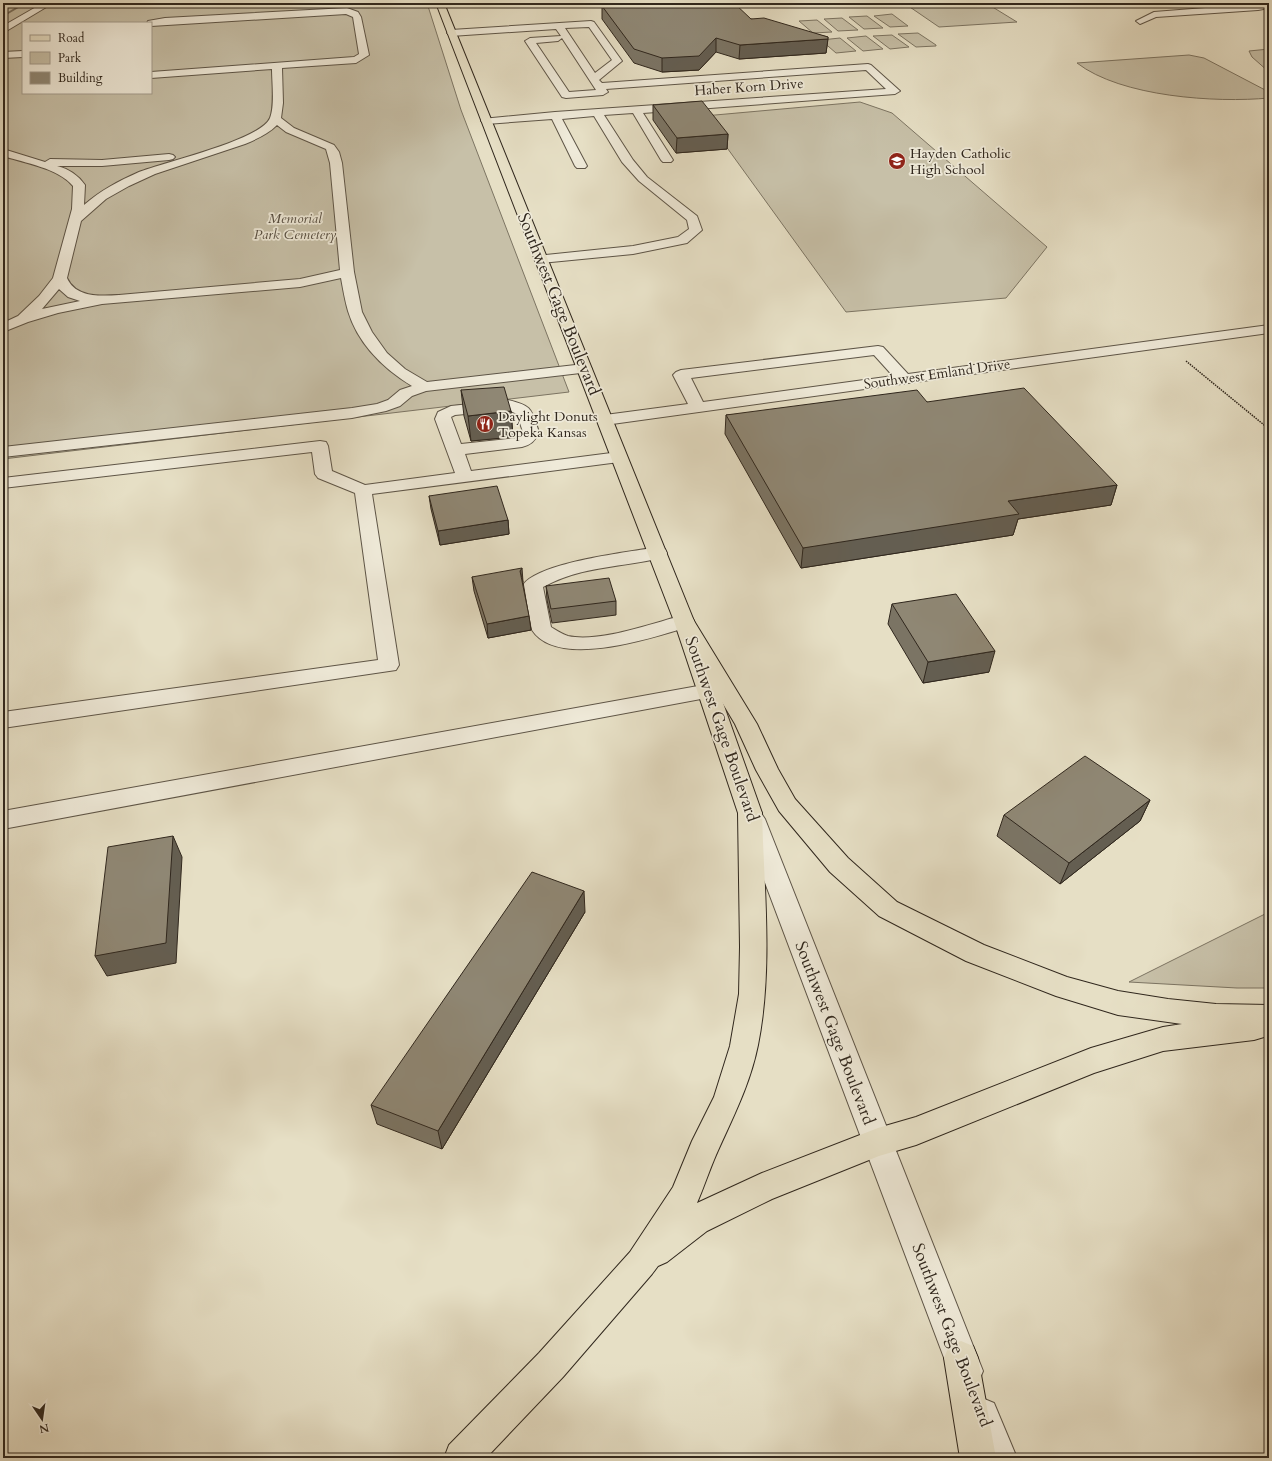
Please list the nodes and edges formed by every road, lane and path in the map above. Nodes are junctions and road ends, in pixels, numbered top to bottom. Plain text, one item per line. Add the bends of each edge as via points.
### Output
1 (49, 3) edge
2 (275, 3) edge
3 (440, 3) edge
4 (1269, 5) edge
5 (276, 15) junction
6 (1140, 21) dead end
7 (152, 23) edge
8 (559, 26) junction
9 (3, 30) edge
10 (452, 33) junction
11 (567, 38) junction
12 (22, 54) edge
13 (3, 55) edge
14 (277, 66) junction
15 (152, 75) edge
16 (881, 78) junction
17 (865, 80) dead end
18 (599, 86) junction
19 (614, 104) junction
20 (636, 109) junction
21 (597, 112) junction
22 (555, 115) junction
23 (276, 119) junction
24 (486, 121) junction
25 (214, 151) junction
26 (3, 152) edge
27 (667, 160) dead end
28 (32, 161) junction
29 (581, 166) dead end
30 (75, 220) junction
31 (541, 259) junction
32 (347, 272) junction
33 (60, 278) junction
34 (116, 300) junction
35 (23, 319) junction
36 (3, 328) edge
37 (1269, 329) edge
38 (1164, 343) junction
39 (584, 369) junction
40 (904, 379) junction
41 (424, 387) junction
42 (698, 407) junction
43 (605, 420) junction
44 (1269, 429) edge
45 (455, 450) junction
46 (3, 452) edge
47 (619, 457) junction
48 (465, 477) junction
49 (3, 483) edge
50 (363, 490) junction
51 (658, 553) junction
52 (684, 620) junction
53 (708, 691) junction
54 (3, 720) edge
55 (750, 813) junction
56 (3, 820) edge
57 (1269, 1017) edge
58 (1269, 1026) edge
59 (878, 1142) junction
60 (641, 1263) junction
61 (961, 1358) junction
62 (462, 1458) edge
63 (978, 1458) edge
64 (999, 1458) edge

1 - 9 street
2 - 5 street
3 - 10 main road, Southwest Gage Boulevard
4 - 6 street via 1154,15
5 - 7 street
5 - 14 street via 352,12 357,17 364,55 356,60
8 - 10 street
8 - 11 street
8 - 18 street via 591,24 617,61
10 - 24 main road, Southwest Gage Boulevard
11 - 18 street
11 - 18 street via 530,41 566,95
12 - 13 street
14 - 15 street
14 - 23 street
16 - 17 street
16 - 18 street via 868,67
16 - 20 street, Haber Korn Drive via 895,91
18 - 19 street
19 - 20 street, Haber Korn Drive
19 - 21 street, Haber Korn Drive
20 - 27 street
21 - 22 street, Haber Korn Drive
21 - 31 street via 643,180 693,219 696,230 682,240 633,250
22 - 24 street, Haber Korn Drive
22 - 29 street
23 - 25 street via 260,134
23 - 32 street via 290,130 330,147 333,152
24 - 31 main road, Southwest Gage Boulevard
25 - 28 street via 134,161
25 - 30 street via 163,167 112,190 94,202
26 - 28 street
28 - 30 street via 56,168 71,176 79,185
30 - 33 street
31 - 39 main road, Southwest Gage Boulevard
32 - 34 street via 300,282
32 - 41 street via 356,312 365,333 382,356 400,372
33 - 34 street via 65,288 76,295
33 - 35 street via 44,299
34 - 35 street via 56,309
35 - 36 street
37 - 38 street, Southwest Emland Drive
38 - 40 street, Southwest Emland Drive
38 - 44 path
39 - 41 street
39 - 43 main road, Southwest Gage Boulevard
40 - 42 street, Southwest Emland Drive
40 - 42 street via 878,350 680,375
41 - 46 street via 406,393 394,403 352,413
42 - 43 street, Southwest Emland Drive
43 - 47 main road, Southwest Gage Boulevard
45 - 45 street via 443,419 444,414 508,405 524,411 531,432 530,438 522,442
45 - 48 street
47 - 48 street
47 - 51 main road, Southwest Gage Boulevard
48 - 50 street
49 - 50 street via 320,446 324,474
50 - 54 street via 389,666
51 - 52 main road, Southwest Gage Boulevard
51 - 52 street via 583,564 550,575 533,585 542,630 562,641 586,644 649,632
52 - 53 main road, Southwest Gage Boulevard
52 - 57 main road via 746,724 767,770 787,805 839,865 888,910 975,953 1021,972 1118,1003 1168,1012
53 - 55 main road, Southwest Gage Boulevard
53 - 56 street
55 - 59 street, Southwest Gage Boulevard
55 - 60 main road via 752,994 744,1046 728,1099 684,1198
58 - 59 main road via 1156,1042 1091,1061 916,1131
59 - 60 main road via 762,1188 696,1220
59 - 61 street, Southwest Gage Boulevard
60 - 62 main road via 551,1365
61 - 63 main road
61 - 64 street, Southwest Gage Boulevard

